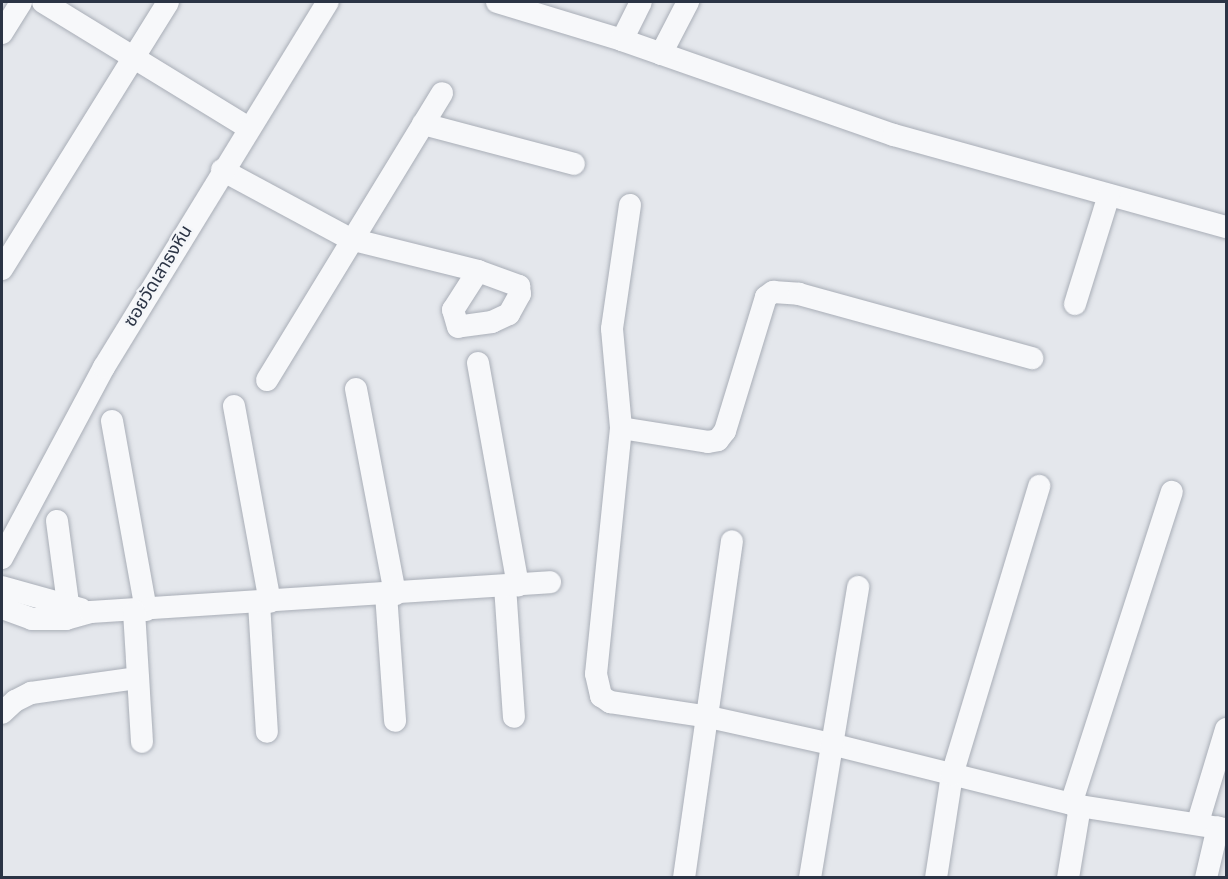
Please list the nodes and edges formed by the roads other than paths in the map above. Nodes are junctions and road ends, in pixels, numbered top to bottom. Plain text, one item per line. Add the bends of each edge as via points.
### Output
1 (21, 2) edge
2 (43, 2) edge
3 (168, 2) edge
4 (328, 2) edge
5 (497, 2) edge
6 (641, 2) edge
7 (688, 2) edge
8 (2, 33) edge
9 (622, 40) junction
10 (661, 54) junction
11 (133, 57) junction
12 (442, 93) dead end
13 (423, 124) junction
14 (249, 128) junction
15 (574, 164) dead end
16 (222, 170) junction
17 (1109, 195) junction
18 (630, 205) dead end
19 (1227, 227) edge
20 (351, 239) junction
21 (2, 269) edge
22 (478, 271) dead end
23 (1075, 304) dead end
24 (1032, 358) dead end
25 (478, 363) dead end
26 (267, 380) dead end
27 (356, 389) dead end
28 (234, 406) dead end
29 (112, 421) dead end
30 (621, 428) junction
31 (1039, 486) dead end
32 (1172, 492) dead end
33 (57, 521) dead end
34 (8, 530) edge
35 (732, 541) dead end
36 (2, 557) edge
37 (550, 582) dead end
38 (512, 585) junction
39 (2, 587) edge
40 (858, 587) dead end
41 (390, 594) junction
42 (264, 602) junction
43 (2, 608) edge
44 (140, 610) junction
45 (67, 611) junction
46 (138, 678) junction
47 (2, 713) edge
48 (514, 717) dead end
49 (708, 717) junction
50 (395, 721) dead end
51 (1227, 729) edge
52 (267, 732) dead end
53 (142, 742) dead end
54 (831, 744) junction
55 (952, 775) junction
56 (1075, 805) junction
57 (1214, 826) edge
58 (684, 878) edge
59 (810, 878) edge
60 (936, 878) edge
61 (1068, 878) edge
62 (1206, 878) edge

1 - 8 street
2 - 11 street
3 - 11 street
4 - 14 street, ซอยวัดเสาธงหิน
5 - 9 street
6 - 9 street
7 - 10 street
9 - 10 street
10 - 17 street via 894,135
11 - 14 street
11 - 21 street
12 - 13 street
13 - 15 street
13 - 20 street
14 - 16 street, ซอยวัดเสาธงหิน
16 - 20 street
16 - 34 street, ซอยวัดเสาธงหิน
17 - 19 street
17 - 23 street
18 - 30 street via 612,329
20 - 22 street
20 - 26 street
24 - 30 street via 799,294 773,292 766,297 725,431 718,440 708,442
25 - 38 street
27 - 41 street
28 - 42 street
29 - 44 street
30 - 49 street via 596,674 601,696 610,702
31 - 55 street
32 - 56 street
33 - 45 street
34 - 36 street, ซอยวัดเสาธงหิน
35 - 49 street
37 - 38 street
38 - 41 street
38 - 48 street
39 - 45 street
40 - 54 street
41 - 42 street
41 - 50 street
42 - 44 street
42 - 52 street
43 - 45 street via 32,619
44 - 45 street
44 - 46 street
46 - 47 street via 31,693
46 - 53 street
49 - 54 street
49 - 58 street
51 - 57 street
54 - 55 street
54 - 59 street
55 - 56 street
55 - 60 street
56 - 57 street
56 - 61 street
57 - 62 street

